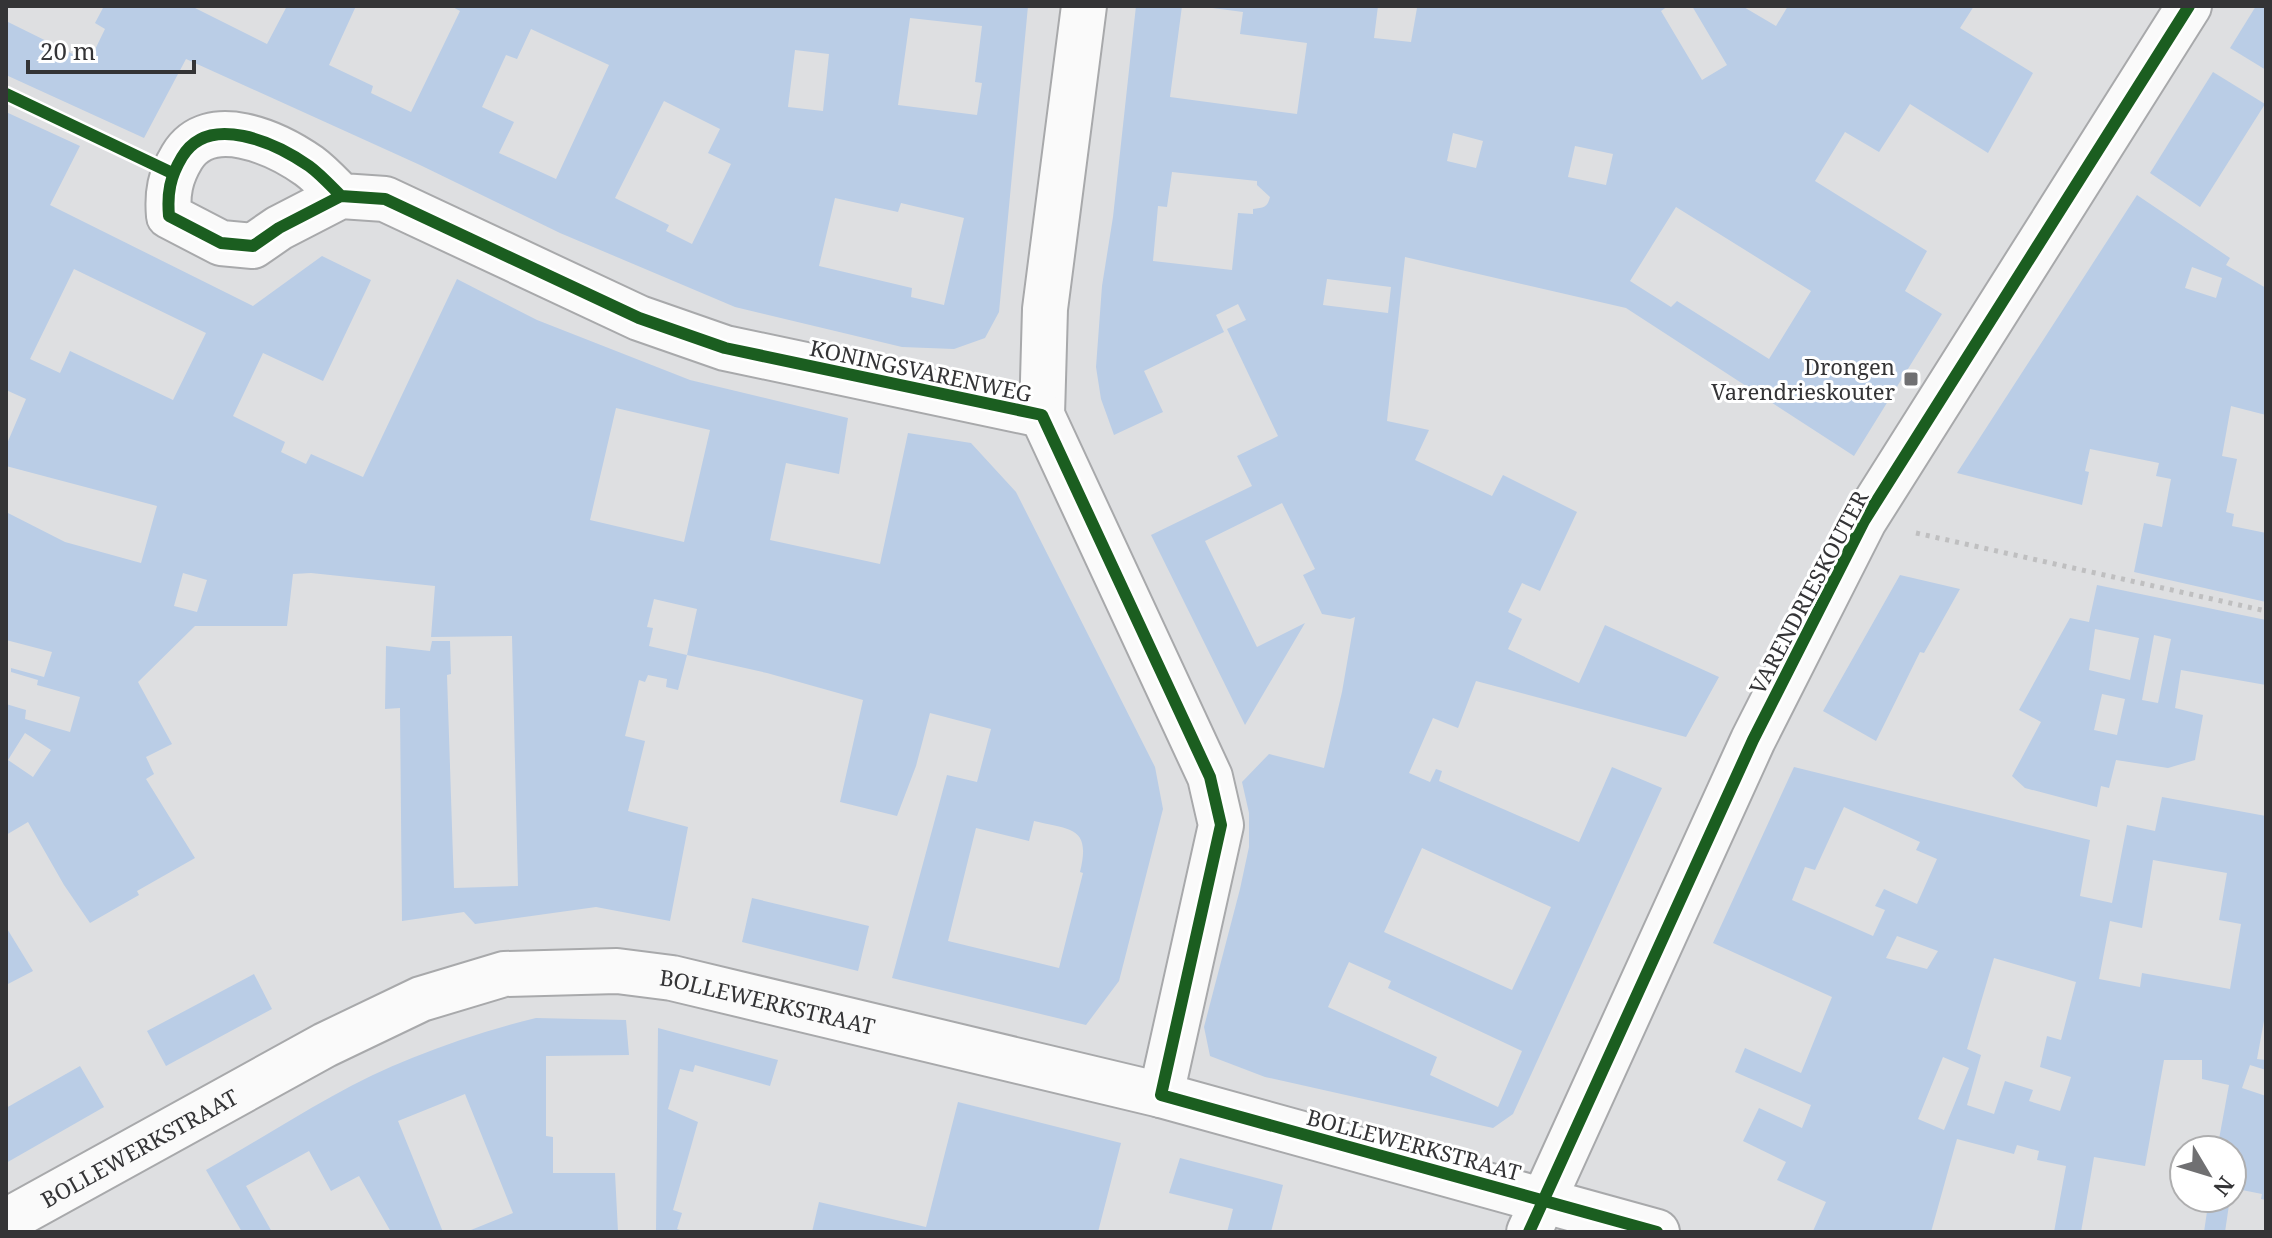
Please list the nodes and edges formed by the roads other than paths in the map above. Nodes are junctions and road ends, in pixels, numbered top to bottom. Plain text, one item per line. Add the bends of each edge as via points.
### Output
1 (1084, 6) edge
2 (2189, 6) edge
3 (341, 196) junction
4 (1042, 415) junction
5 (1161, 1095) junction
6 (1536, 1216) edge
7 (6, 1221) edge
8 (1657, 1232) edge

1 - 4 street, KONINGSVARENWEG via 1045,309
2 - 6 street, VARENDRIESKOUTER via 1864,521 1753,740
3 - 3 street via 253,246 221,243 169,216 167,194 172,173 188,147 208,135 235,133 309,166
3 - 4 street, KONINGSVARENWEG via 385,199 639,318 725,348
4 - 5 street, KONINGSVARENWEG via 1210,777 1221,825
5 - 6 street, BOLLEWERKSTRAAT
5 - 7 street, BOLLEWERKSTRAAT via 672,978 617,971 504,974 421,999 325,1045
6 - 8 street, BOLLEWERKSTRAAT

